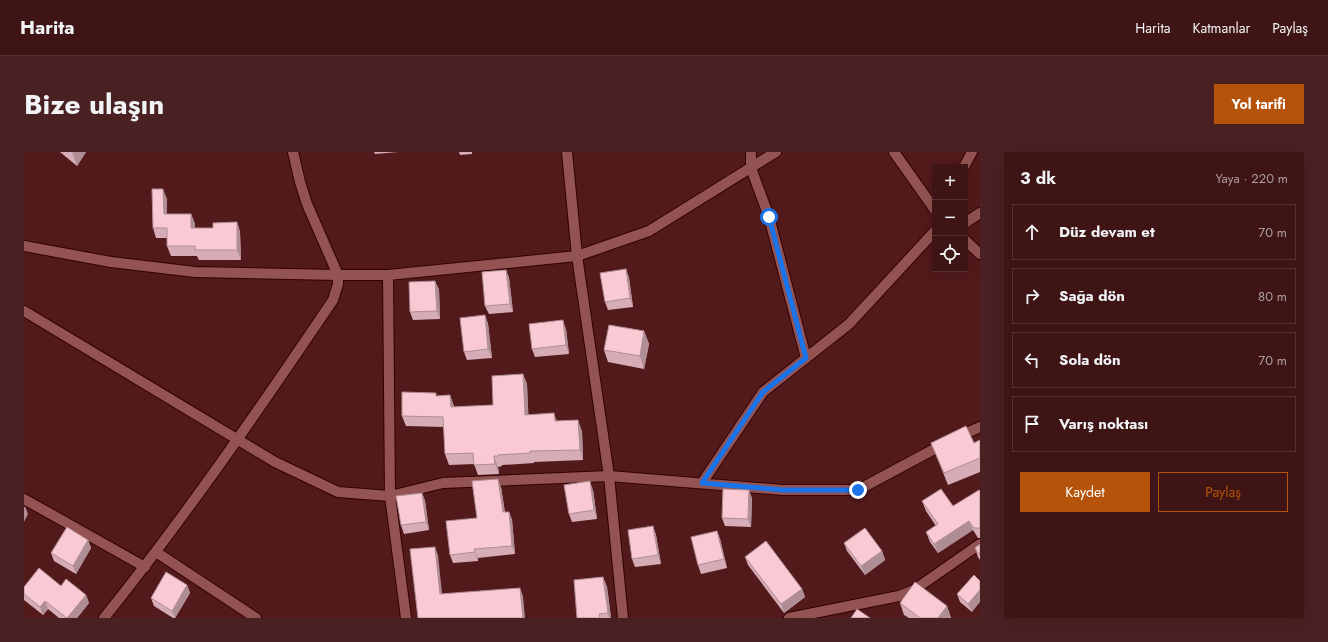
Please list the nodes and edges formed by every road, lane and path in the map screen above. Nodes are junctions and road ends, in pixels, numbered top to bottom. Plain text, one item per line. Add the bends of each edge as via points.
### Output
1 (293, 152) edge
2 (567, 152) edge
3 (751, 152) edge
4 (776, 152) edge
5 (894, 152) edge
6 (972, 152) edge
7 (966, 164) edge
8 (751, 168) junction
9 (932, 204) edge
10 (980, 213) edge
11 (968, 221) edge
12 (932, 234) edge
13 (968, 243) edge
14 (24, 247) edge
15 (980, 254) edge
16 (577, 256) junction
17 (338, 275) junction
18 (388, 275) junction
19 (24, 311) edge
20 (806, 358) junction
21 (980, 427) edge
22 (237, 439) junction
23 (609, 476) junction
24 (702, 483) junction
25 (390, 496) junction
26 (24, 499) edge
27 (980, 544) edge
28 (156, 552) junction
29 (145, 568) junction
30 (104, 618) edge
31 (256, 618) edge
32 (406, 618) edge
33 (623, 618) edge
34 (789, 618) edge

1 - 17 street via 307,204
2 - 16 street
3 - 8 street
4 - 8 street
5 - 9 street
6 - 7 street
8 - 16 street via 648,231
8 - 20 street via 769,217
10 - 11 street
12 - 20 street via 849,324
13 - 15 street
14 - 17 street via 111,262 195,272
16 - 18 street
16 - 23 street
17 - 18 street
17 - 22 street via 333,300
18 - 25 street
19 - 22 street
20 - 24 street via 763,392
21 - 24 street via 858,490 783,490
22 - 25 street via 275,462 338,492
22 - 28 street
23 - 24 street
23 - 25 street via 442,483
23 - 33 street
25 - 32 street
26 - 29 street
27 - 34 street via 914,590 899,596
28 - 29 street
28 - 31 street
29 - 30 street

